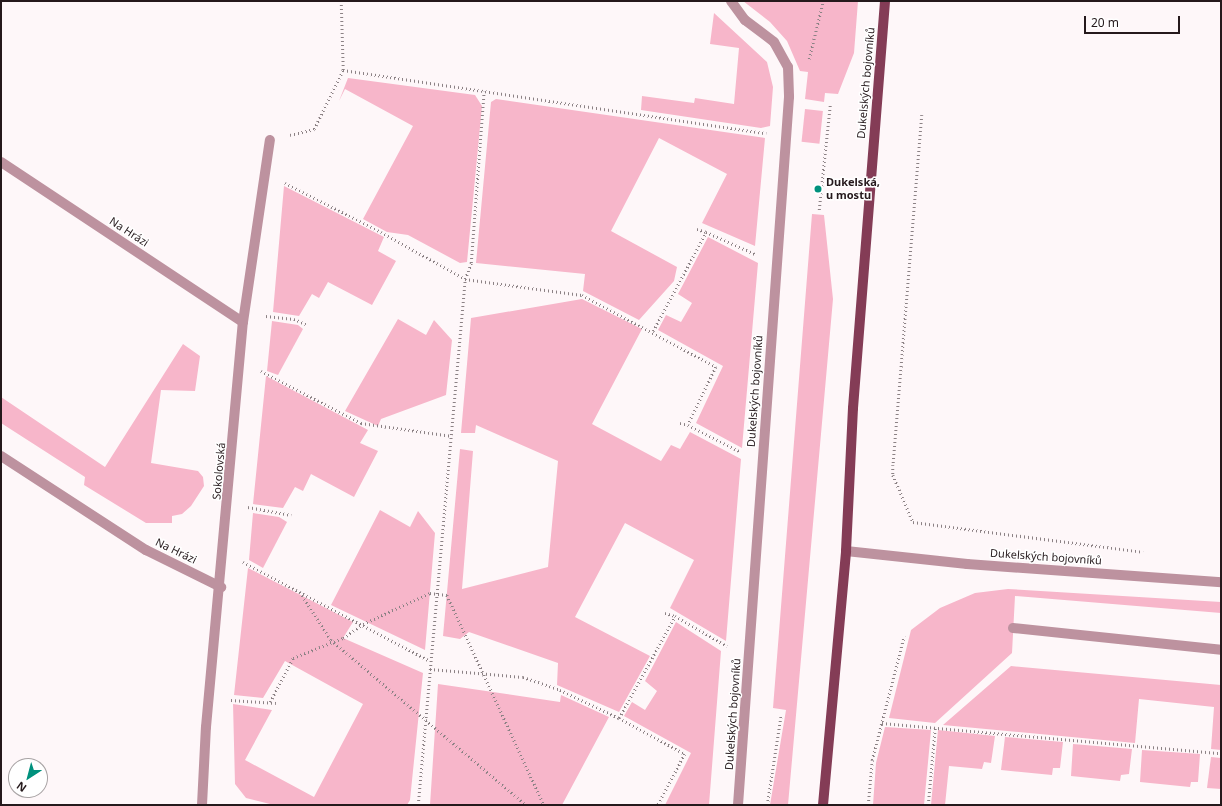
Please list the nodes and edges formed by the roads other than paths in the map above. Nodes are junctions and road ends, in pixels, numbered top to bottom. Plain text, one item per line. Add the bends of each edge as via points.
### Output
1 (731, 1) edge
2 (885, 1) edge
3 (270, 140) road end
4 (1, 162) edge
5 (243, 322) junction
6 (1, 456) edge
7 (846, 551) junction
8 (1221, 582) edge
9 (221, 587) junction
10 (1013, 628) dead end
11 (1221, 650) edge
12 (202, 805) edge
13 (738, 805) edge
14 (823, 805) edge

1 - 13 street, Dukelských bojovníků via 745,20 774,42 788,67 789,97
2 - 7 main road, Dukelských bojovníků via 853,408
3 - 5 street, Sokolovská
4 - 5 street, Na Hrázi
5 - 9 street, Sokolovská
6 - 9 street, Na Hrázi via 146,550
7 - 8 street, Dukelských bojovníků via 967,564
7 - 14 main road, Dukelských bojovníků
9 - 12 street, Sokolovská via 206,727
10 - 11 street

